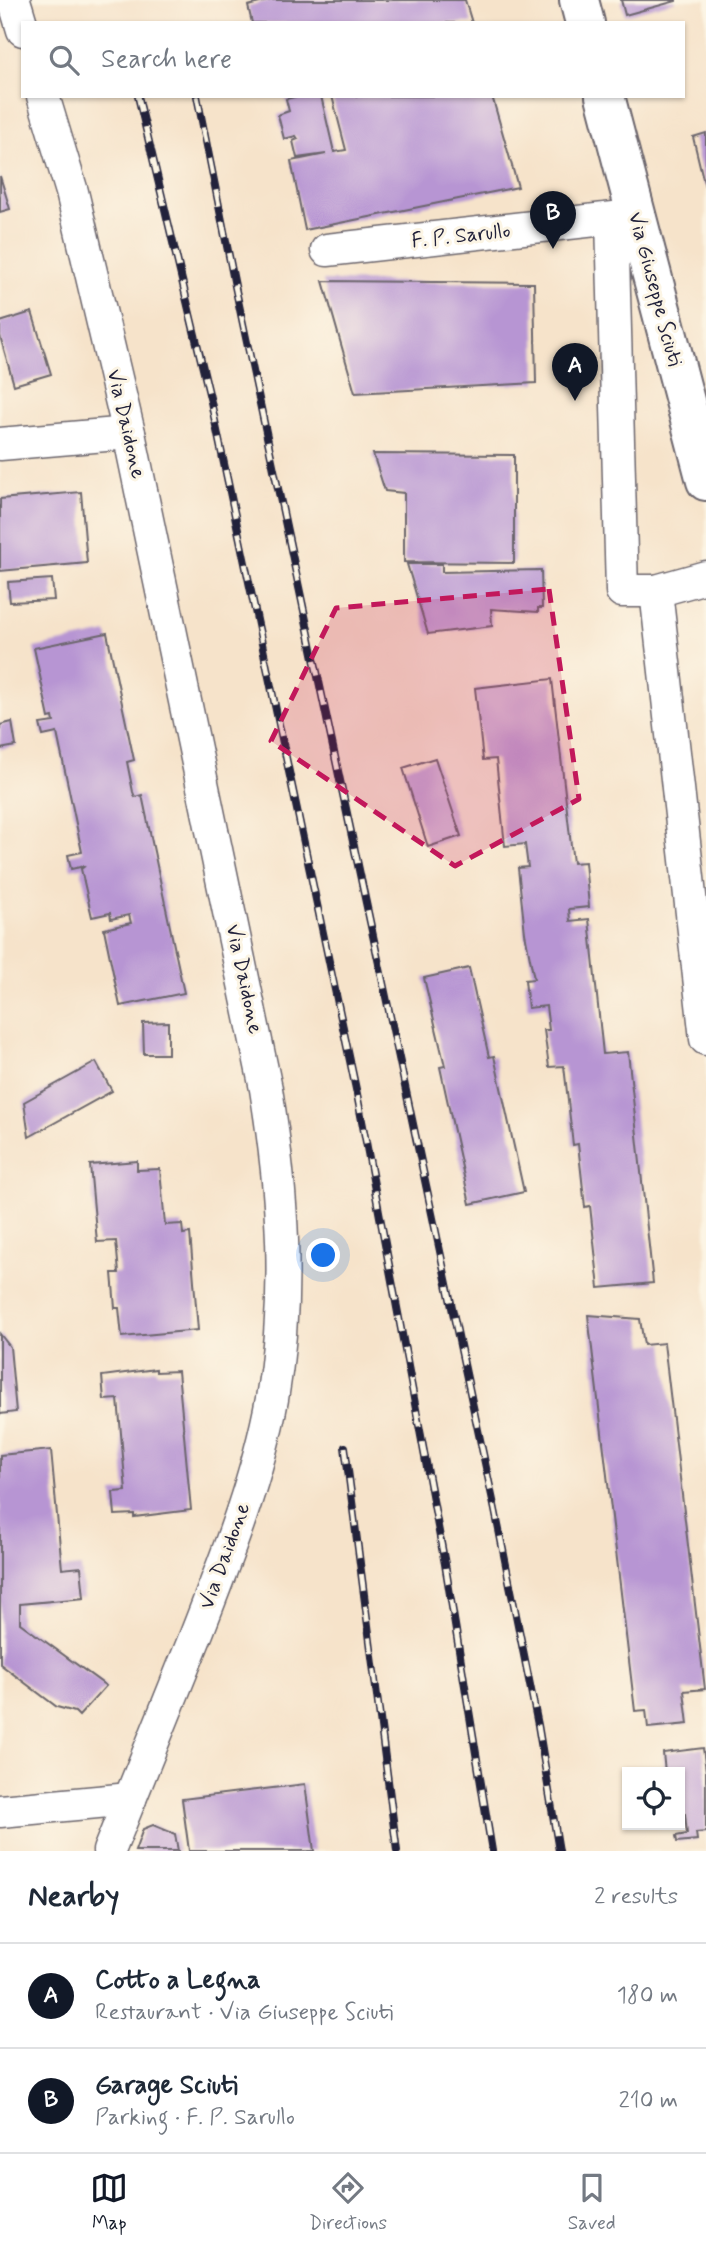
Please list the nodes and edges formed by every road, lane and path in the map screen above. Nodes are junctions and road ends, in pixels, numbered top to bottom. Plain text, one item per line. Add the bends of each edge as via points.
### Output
1 (13, 0) edge
2 (579, 0) edge
3 (584, 21) edge
4 (21, 24) edge
5 (44, 98) edge
6 (605, 98) edge
7 (624, 217) junction
8 (327, 250) dead end
9 (130, 433) junction
10 (0, 444) edge
11 (706, 481) edge
12 (706, 578) edge
13 (656, 590) junction
14 (706, 1039) edge
15 (130, 1799) junction
16 (0, 1811) edge
17 (109, 1851) edge

1 - 4 street
2 - 3 street
5 - 9 street, Via Daidone via 72,192
6 - 7 street, Via Giuseppe Sciuti
7 - 8 street, F. P. Sarullo
7 - 11 street, Via Giuseppe Sciuti
7 - 13 street via 622,591
9 - 10 street
9 - 15 street, Via Daidone via 266,1089 278,1161 283,1274 272,1397 243,1513
12 - 13 street
13 - 14 street
15 - 16 street
15 - 17 street, Via Daidone

